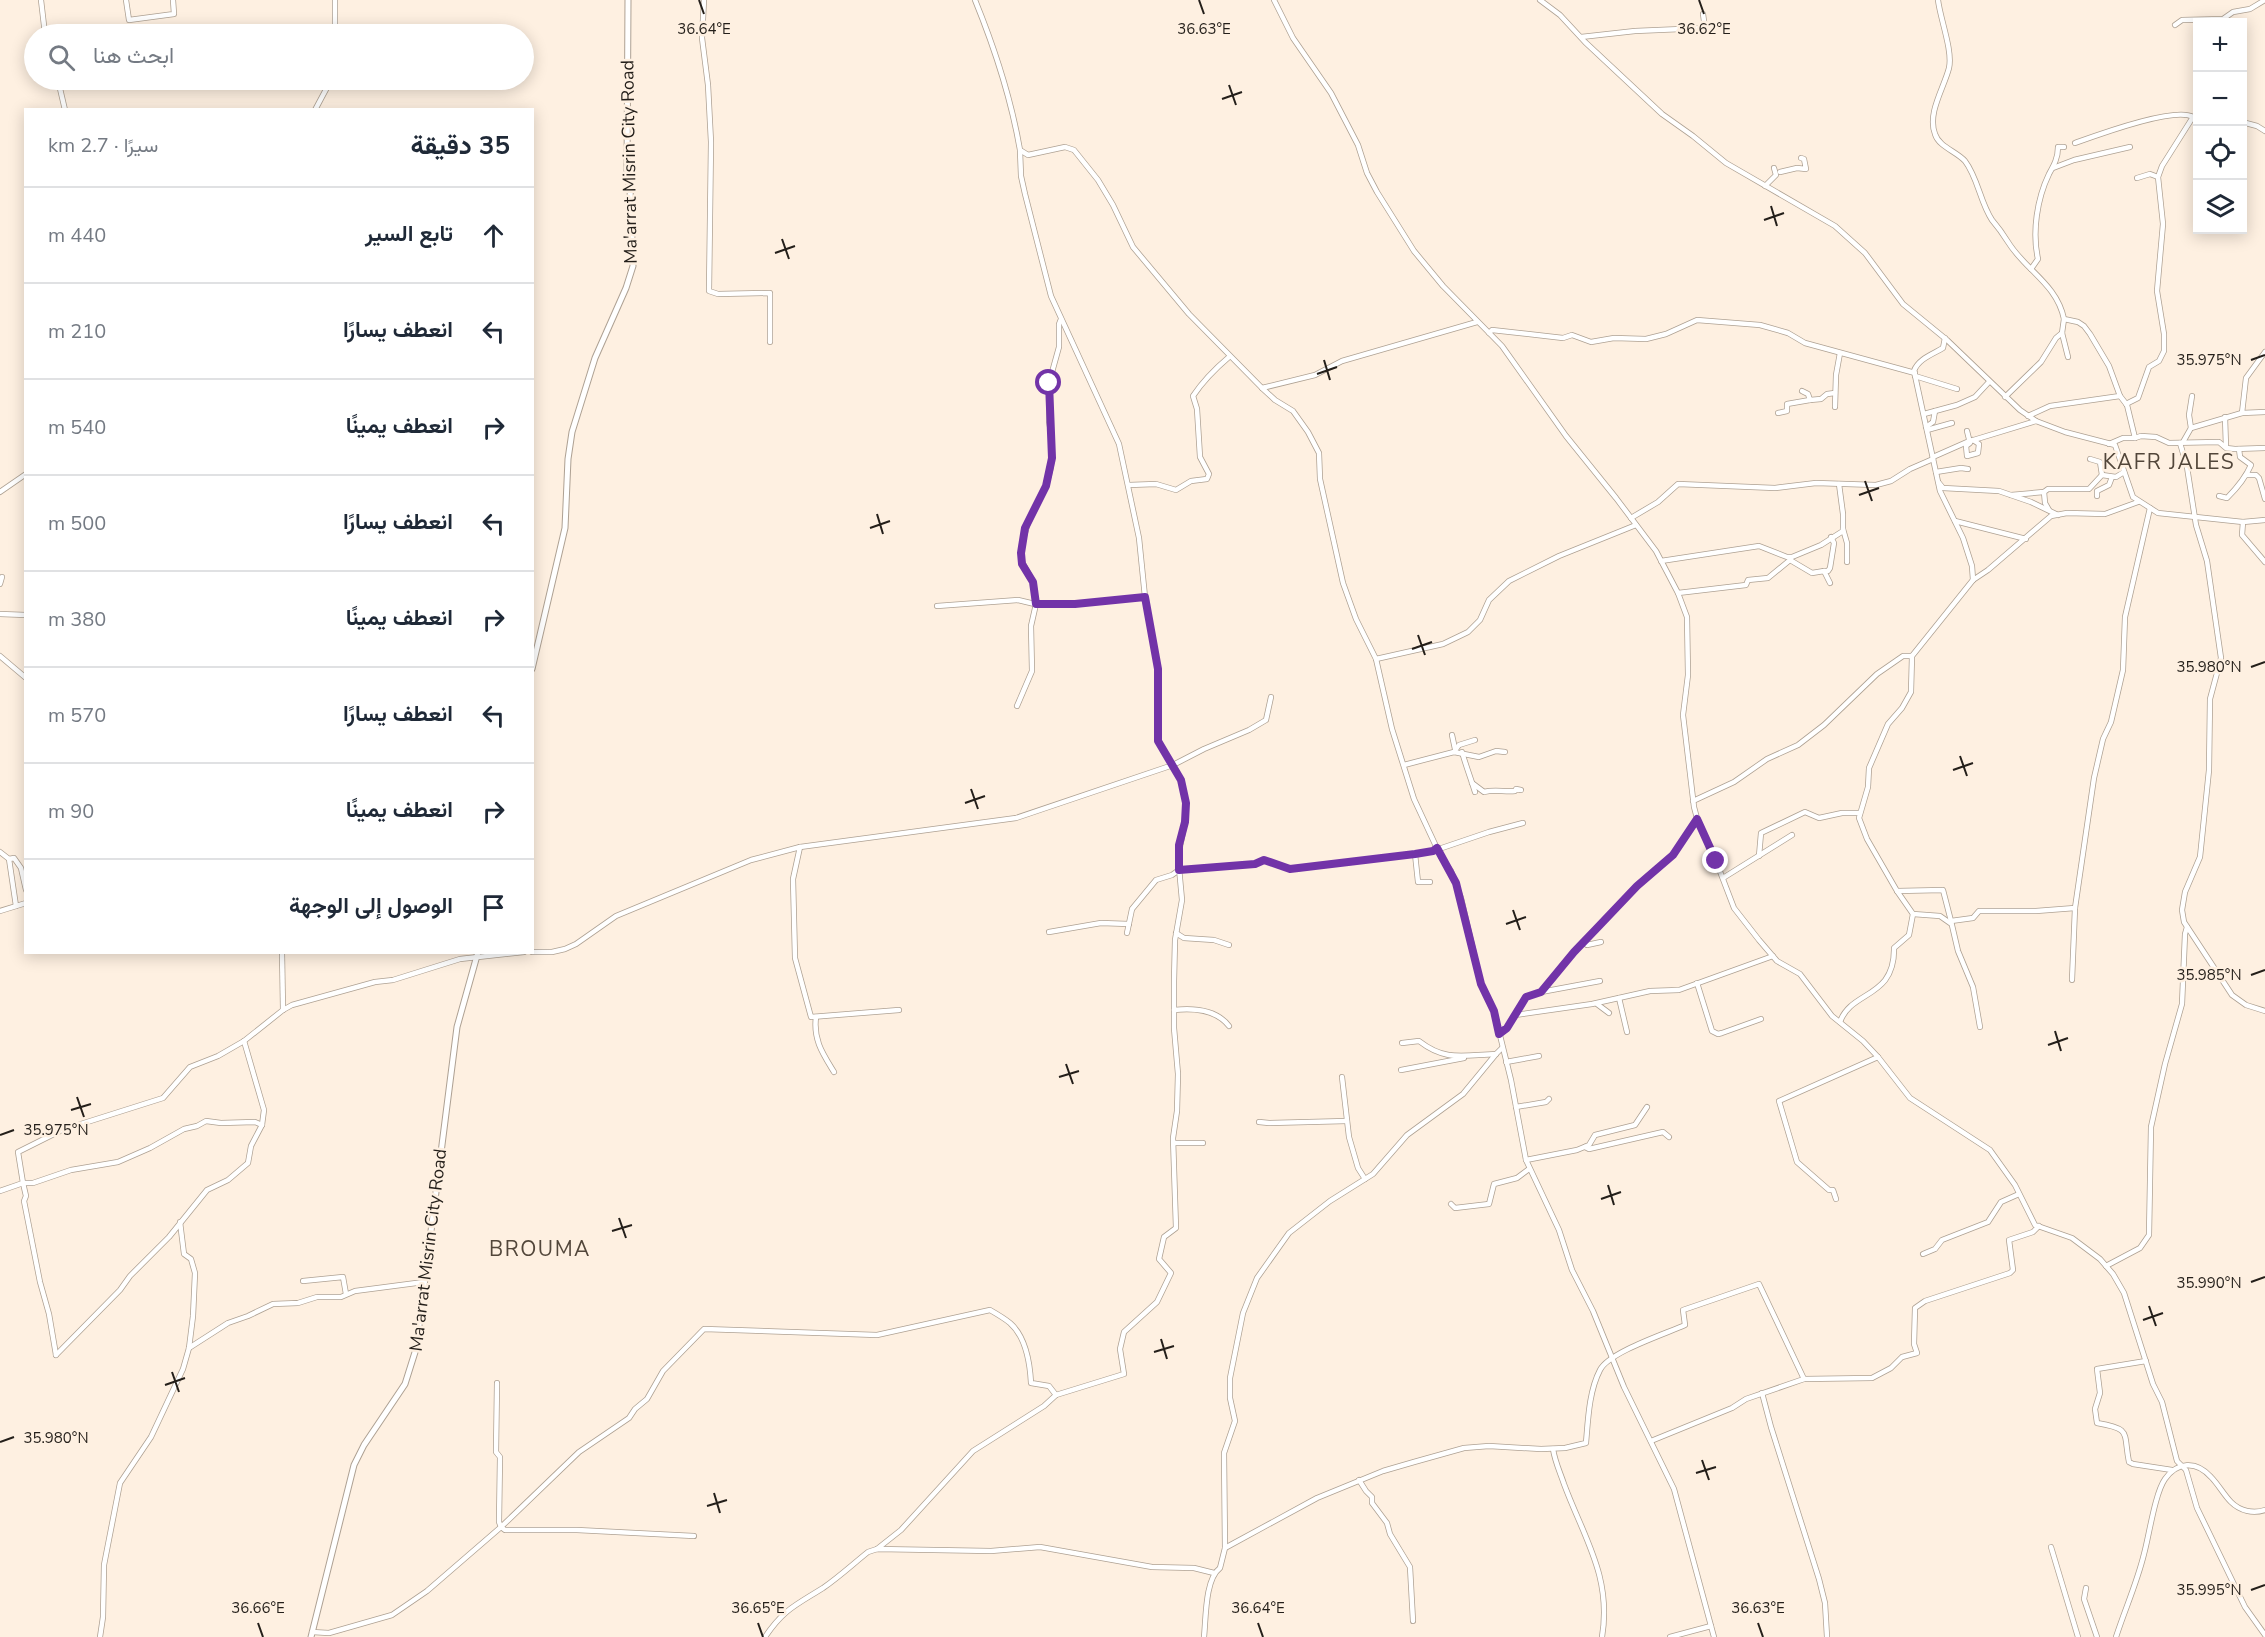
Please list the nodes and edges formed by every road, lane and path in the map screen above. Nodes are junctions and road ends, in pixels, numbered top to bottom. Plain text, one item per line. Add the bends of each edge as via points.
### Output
1 (41, 0) edge
2 (126, 0) edge
3 (173, 0) edge
4 (335, 0) edge
5 (628, 0) edge
6 (704, 0) edge
7 (975, 0) edge
8 (1274, 0) edge
9 (1540, 0) edge
10 (1938, 0) edge
11 (2265, 0) edge
12 (1703, 14) dead end
13 (44, 24) edge
14 (335, 24) edge
15 (2175, 25) dead end
16 (1581, 37) junction
17 (60, 90) edge
18 (326, 90) edge
19 (65, 108) edge
20 (317, 108) edge
21 (2193, 115) edge
22 (2193, 119) edge
23 (2247, 123) edge
24 (2265, 131) edge
25 (2075, 142) dead end
26 (2064, 147) dead end
27 (2130, 147) dead end
28 (1020, 150) junction
29 (1801, 158) dead end
30 (2053, 168) junction
31 (2158, 177) junction
32 (2137, 178) dead end
33 (1765, 186) junction
34 (2031, 269) junction
35 (2064, 319) junction
36 (1061, 320) junction
37 (1477, 322) junction
38 (1489, 333) junction
39 (2062, 333) junction
40 (1945, 338) junction
41 (770, 342) dead end
42 (2265, 352) edge
43 (1840, 353) junction
44 (1229, 357) junction
45 (2068, 357) dead end
46 (1915, 375) junction
47 (1989, 382) junction
48 (1262, 388) junction
49 (1957, 389) dead end
50 (1802, 392) dead end
51 (1835, 393) junction
52 (2120, 396) junction
53 (2192, 396) dead end
54 (2005, 397) junction
55 (1809, 400) junction
56 (2126, 404) junction
57 (1835, 407) dead end
58 (1935, 411) junction
59 (2265, 412) edge
60 (1778, 413) dead end
61 (2242, 413) junction
62 (1924, 414) junction
63 (2028, 416) junction
64 (2225, 417) junction
65 (2036, 421) junction
66 (1953, 423) dead end
67 (1927, 428) junction
68 (2192, 428) junction
69 (1967, 431) dead end
70 (2135, 438) junction
71 (1971, 440) junction
72 (2181, 442) junction
73 (2109, 444) junction
74 (1958, 446) junction
75 (1966, 446) junction
76 (2226, 448) junction
77 (2265, 448) edge
78 (2239, 449) junction
79 (1933, 458) junction
80 (2090, 459) dead end
81 (1968, 469) dead end
82 (1936, 472) junction
83 (2124, 472) junction
84 (24, 475) edge
85 (2102, 475) junction
86 (2246, 475) junction
87 (2112, 477) junction
88 (1938, 481) junction
89 (1839, 484) junction
90 (1129, 485) junction
91 (2264, 490) edge
92 (0, 492) edge
93 (2044, 492) junction
94 (2030, 493) junction
95 (2010, 495) junction
96 (2097, 496) dead end
97 (2219, 496) dead end
98 (2265, 499) edge
99 (2026, 500) junction
100 (2138, 502) junction
101 (2150, 508) junction
102 (2049, 510) junction
103 (2060, 516) junction
104 (2195, 517) junction
105 (1631, 518) junction
106 (2265, 520) edge
107 (1955, 521) junction
108 (2243, 522) junction
109 (1636, 525) junction
110 (1843, 529) junction
111 (1831, 537) junction
112 (2026, 539) junction
113 (1790, 559) junction
114 (1661, 561) junction
115 (1847, 562) dead end
116 (2265, 562) edge
117 (1824, 571) junction
118 (3, 577) dead end
119 (1973, 580) junction
120 (1830, 583) dead end
121 (0, 584) edge
122 (1678, 593) junction
123 (1145, 597) junction
124 (1036, 604) junction
125 (937, 606) dead end
126 (0, 615) edge
127 (24, 615) edge
128 (535, 646) edge
129 (0, 656) edge
130 (1912, 656) junction
131 (1376, 659) junction
132 (24, 676) edge
133 (1271, 697) dead end
134 (1017, 706) dead end
135 (1452, 735) dead end
136 (1475, 740) dead end
137 (1454, 750) junction
138 (1462, 752) junction
139 (1505, 752) dead end
140 (1173, 765) junction
141 (1404, 765) junction
142 (1472, 783) junction
143 (1514, 791) dead end
144 (1475, 792) dead end
145 (1693, 801) junction
146 (1860, 813) junction
147 (1697, 819) junction
148 (1523, 823) dead end
149 (1792, 835) dead end
150 (800, 847) junction
151 (1437, 848) junction
152 (0, 852) edge
153 (1415, 854) junction
154 (1759, 856) junction
155 (9, 859) junction
156 (1179, 870) junction
157 (1723, 878) junction
158 (1430, 882) dead end
159 (24, 883) edge
160 (1897, 891) junction
161 (24, 904) edge
162 (16, 906) junction
163 (2075, 908) junction
164 (0, 911) edge
165 (1913, 914) junction
166 (1950, 922) junction
167 (1129, 924) junction
168 (1598, 927) junction
169 (2187, 927) junction
170 (1049, 932) dead end
171 (1127, 933) dead end
172 (1176, 933) junction
173 (1583, 942) junction
174 (1229, 945) dead end
175 (534, 952) edge
176 (282, 954) edge
177 (477, 954) edge
178 (510, 954) edge
179 (1773, 956) junction
180 (476, 959) junction
181 (2072, 980) dead end
182 (1600, 981) dead end
183 (1697, 983) junction
184 (1541, 992) junction
185 (1618, 998) junction
186 (1597, 1003) junction
187 (283, 1010) junction
188 (899, 1010) dead end
189 (1174, 1010) junction
190 (2265, 1011) edge
191 (1609, 1013) dead end
192 (1515, 1015) junction
193 (816, 1017) junction
194 (1761, 1019) dead end
195 (1840, 1022) junction
196 (1229, 1026) dead end
197 (1980, 1027) dead end
198 (1627, 1032) dead end
199 (1499, 1034) junction
200 (244, 1041) junction
201 (1402, 1043) dead end
202 (1502, 1048) junction
203 (1496, 1054) junction
204 (1539, 1056) dead end
205 (1878, 1057) junction
206 (1467, 1058) junction
207 (1506, 1062) junction
208 (1401, 1070) dead end
209 (834, 1072) dead end
210 (1342, 1077) dead end
211 (1549, 1099) dead end
212 (1516, 1107) junction
213 (1647, 1107) dead end
214 (1347, 1121) junction
215 (1259, 1122) dead end
216 (262, 1125) junction
217 (1669, 1137) dead end
218 (1174, 1143) junction
219 (1203, 1143) dead end
220 (1585, 1147) junction
221 (1526, 1160) junction
222 (1529, 1169) junction
223 (1365, 1179) junction
224 (22, 1183) junction
225 (0, 1191) edge
226 (2019, 1194) junction
227 (1836, 1199) dead end
228 (1451, 1204) dead end
229 (180, 1222) junction
230 (2038, 1226) junction
231 (1923, 1254) dead end
232 (2106, 1266) junction
233 (303, 1281) dead end
234 (424, 1282) junction
235 (346, 1294) junction
236 (189, 1348) junction
237 (1612, 1359) junction
238 (2146, 1361) junction
239 (1804, 1379) junction
240 (496, 1383) dead end
241 (1762, 1394) junction
242 (1056, 1395) junction
243 (1651, 1441) junction
244 (1552, 1449) junction
245 (2182, 1465) junction
246 (2172, 1470) junction
247 (1359, 1480) junction
248 (2265, 1510) edge
249 (501, 1527) junction
250 (694, 1536) dead end
251 (2051, 1547) dead end
252 (1225, 1548) junction
253 (877, 1549) junction
254 (1214, 1573) junction
255 (2086, 1588) dead end
256 (1413, 1621) dead end
257 (1711, 1626) junction
258 (311, 1634) edge
259 (2265, 1635) edge
260 (100, 1637) edge
261 (765, 1637) edge
262 (1204, 1637) edge
263 (1602, 1637) edge
264 (1670, 1637) edge
265 (1714, 1637) edge
266 (1827, 1637) edge
267 (2078, 1637) edge
268 (2097, 1637) edge
269 (2116, 1637) edge

1 - 13 street
2 - 3 street via 129,20 174,14
4 - 14 street
5 - 128 main road, Ma'arrat Misrin City Road via 627,173 633,266 595,358 572,432 565,528
6 - 41 street via 702,38 711,142 709,291 770,293
7 - 28 street via 1001,68
8 - 37 street via 1293,38 1331,93 1378,195 1414,251
9 - 16 street
10 - 34 street via 1950,66 1937,99 1935,137 1968,166 1992,219
11 - 15 street via 2223,19 2182,20
12 - 16 street via 1705,28
16 - 33 street via 1662,114 1726,164
17 - 19 street
18 - 20 street
21 - 25 street via 2165,116
22 - 31 street
23 - 24 street
26 - 30 street via 2058,147
27 - 30 street
28 - 36 street via 1021,176 1032,225
28 - 44 street via 1028,155 1065,147 1074,150 1098,180 1133,247
29 - 33 street via 1806,169 1780,170
30 - 34 street via 2039,202 2035,239 2038,259
31 - 32 street via 2150,174
31 - 56 street via 2163,224 2157,291 2164,351 2159,361 2149,367 2138,398
33 - 40 street via 1835,226 1865,254 1903,304
34 - 35 street via 2049,287
35 - 39 street
35 - 52 street via 2084,326 2090,334 2114,375
36 - 90 street via 1115,432
36 - 124 street via 1059,347 1049,383 1051,467 1022,543 1022,564 1033,582
37 - 38 street
37 - 48 street via 1342,361 1315,375
38 - 43 street via 1492,330 1563,338 1572,335 1591,342 1646,339 1697,320 1760,325
38 - 105 street
39 - 45 street
39 - 54 street via 2041,362
40 - 46 street via 1943,348 1916,365
40 - 47 street
42 - 61 street via 2246,378
43 - 46 street
43 - 51 street
44 - 48 street
44 - 90 street via 1193,396 1200,457 1208,477 1176,490 1156,484
46 - 49 street
46 - 62 street
47 - 54 street
47 - 58 street via 1975,397
48 - 131 street via 1293,411 1316,445 1343,583
50 - 55 street via 1808,394
51 - 55 street
51 - 57 street
52 - 56 street
52 - 63 street via 2050,406
53 - 68 street
54 - 63 street
55 - 60 street via 1787,404 1787,411
56 - 70 street
58 - 62 street
58 - 67 street via 1933,423
59 - 61 street
61 - 64 street
62 - 67 street
63 - 65 street
64 - 68 street
64 - 76 street
65 - 71 street
65 - 73 street
66 - 67 street
67 - 79 street
68 - 72 street
69 - 71 street
70 - 72 street via 2148,436 2169,443
70 - 73 street
71 - 74 street
71 - 75 street
71 - 75 street via 1979,444 1978,453 1966,456
72 - 76 street via 2219,442
72 - 104 street
73 - 83 street via 2115,445
74 - 75 street
74 - 79 street
76 - 78 street
77 - 78 street
78 - 86 street via 2240,457 2250,465
79 - 82 street
79 - 89 street via 1891,481 1876,485
80 - 85 street via 2100,462
81 - 82 street
82 - 88 street
83 - 87 street
83 - 100 street
84 - 92 street
85 - 87 street
85 - 93 street via 2089,489
86 - 91 street via 2256,475
86 - 97 street via 2227,498
87 - 96 street via 2111,487 2097,491
88 - 95 street via 1943,488
88 - 107 street
89 - 105 street via 1775,488 1678,484
89 - 110 street
90 - 123 street
91 - 98 street
93 - 94 street
93 - 102 street
94 - 95 street
94 - 99 street
95 - 99 street
99 - 102 street
100 - 101 street
100 - 103 street via 2105,514
101 - 104 street via 2158,513
101 - 163 street via 2125,617 2122,670 2094,778
102 - 103 street
103 - 112 street via 2051,516
104 - 108 street
104 - 169 street via 2221,658 2210,699 2209,770 2200,857 2181,910
105 - 109 street
106 - 108 street
107 - 112 street
107 - 119 street via 1972,566
108 - 116 street via 2242,535
109 - 114 street
109 - 131 street via 1509,581 1468,632 1443,644
110 - 111 street
110 - 115 street
111 - 113 street
111 - 117 street via 1834,543 1830,568
112 - 119 street
113 - 114 street via 1760,546
113 - 117 street via 1812,573
113 - 122 street via 1768,578 1748,580 1746,585
114 - 122 street
117 - 120 street
118 - 121 street
119 - 130 street
122 - 145 street via 1688,617 1683,715
123 - 124 street
123 - 140 street via 1158,669 1158,741
124 - 125 street via 1018,600
124 - 134 street via 1031,626 1032,671
126 - 127 street
129 - 132 street
130 - 145 street via 1904,656 1877,674 1798,745
130 - 146 street via 1911,692 1888,724 1869,768
131 - 141 street
133 - 140 street via 1263,723
135 - 137 street
136 - 137 street
137 - 138 street
137 - 141 street
138 - 139 street via 1479,756
138 - 142 street
140 - 150 street via 1016,818
140 - 156 street via 1186,803
141 - 151 street via 1414,799
142 - 143 street via 1484,792
142 - 144 street
145 - 147 street
146 - 154 street via 1819,818 1805,812 1761,833
146 - 160 street via 1858,818 1867,838
147 - 157 street
147 - 168 street via 1673,855
148 - 151 street
149 - 154 street
150 - 175 street via 751,860 616,916 565,949
150 - 193 street via 793,879 795,958 811,1017
151 - 153 street
151 - 199 street via 1459,891 1481,984 1494,1011
152 - 155 street
153 - 156 street via 1290,869 1264,860
153 - 158 street via 1418,882
154 - 157 street
155 - 159 street via 14,858 19,864
155 - 162 street
156 - 167 street via 1153,882 1132,909
156 - 172 street via 1182,900
157 - 179 street via 1734,908
160 - 165 street
160 - 166 street via 1943,890
161 - 162 street
162 - 164 street
163 - 166 street via 1979,911 1973,918
163 - 181 street
165 - 166 street via 1940,916
165 - 195 street via 1909,935 1894,948 1893,968 1878,989 1843,1014
166 - 197 street via 1973,987
167 - 170 street via 1101,923
167 - 171 street
168 - 173 street
168 - 173 street via 1601,943
169 - 190 street via 2232,995
169 - 232 street via 2182,1004 2151,1127 2149,1234 2140,1248
172 - 174 street via 1184,938
172 - 189 street
173 - 184 street
176 - 187 street
177 - 180 main road, Ma'arrat Misrin City Road
178 - 180 street
179 - 183 street
179 - 195 street via 1800,974
180 - 187 street via 460,959 393,980 375,981
180 - 234 main road, Ma'arrat Misrin City Road via 457,1027
182 - 184 street
183 - 185 street via 1679,990
183 - 194 street via 1712,1031 1722,1033
184 - 192 street via 1526,997
185 - 186 street
185 - 198 street
186 - 191 street
186 - 192 street
187 - 200 street
188 - 193 street
189 - 196 street via 1207,1011
189 - 218 street via 1178,1074
192 - 199 street
193 - 209 street via 820,1052
195 - 205 street
199 - 202 street
200 - 216 street via 264,1110
200 - 224 street via 190,1067 162,1098 30,1144 18,1152
201 - 206 street via 1419,1041 1430,1050
202 - 203 street
202 - 207 street
203 - 206 street
203 - 223 street via 1463,1094 1407,1135
204 - 207 street
205 - 226 street via 1910,1098 1990,1150
205 - 227 street via 1779,1101 1797,1162 1833,1190
206 - 208 street
207 - 212 street
210 - 214 street
211 - 212 street
212 - 221 street
213 - 220 street via 1635,1125 1595,1135
214 - 215 street
214 - 223 street via 1358,1168
216 - 224 street via 206,1121 118,1162 71,1170 33,1184
216 - 229 street via 251,1146 248,1163 228,1180 207,1190
217 - 220 street via 1663,1132
218 - 219 street
218 - 242 street via 1176,1228 1164,1237 1159,1259 1171,1273 1166,1287 1157,1302 1124,1332 1120,1349 1124,1374
220 - 221 street
221 - 222 street
222 - 228 street via 1517,1178 1494,1184 1490,1204 1455,1208
222 - 237 street via 1559,1230 1572,1270
223 - 252 street via 1289,1233 1257,1278 1243,1313 1230,1378 1235,1420 1224,1453
224 - 225 street
224 - 229 street via 56,1355
226 - 230 street
226 - 231 street via 2001,1202 1988,1222 1942,1240 1935,1249
229 - 236 street via 184,1254 191,1259 195,1273
230 - 232 street via 2072,1238
230 - 239 street via 2033,1232 2009,1240 2013,1270 2010,1273 1925,1301 1915,1308 1917,1353 1902,1357 1891,1368 1872,1377
232 - 238 street via 2124,1293
233 - 235 street via 343,1276
234 - 235 street
234 - 258 main road, Ma'arrat Misrin City Road via 412,1368 354,1465
235 - 236 street via 273,1304 228,1323
236 - 260 street via 151,1437 120,1483 104,1565
237 - 239 street via 1685,1325 1683,1310 1759,1284
237 - 243 street
237 - 244 street via 1600,1369 1586,1443
238 - 245 street via 2162,1402 2177,1461
238 - 246 street via 2097,1369 2097,1423 2122,1430 2129,1462
239 - 241 street
240 - 249 street
241 - 243 street
241 - 266 street via 1819,1579
242 - 249 street via 1049,1386 1032,1383 1019,1334 990,1310 877,1335 704,1329 663,1371 647,1399 629,1418 579,1452
242 - 253 street via 973,1451 901,1530
243 - 257 street via 1674,1489
244 - 247 street via 1464,1448
244 - 263 street via 1599,1571 1605,1603
245 - 246 street
245 - 248 street via 2209,1474 2238,1507 2248,1512
245 - 259 street via 2198,1508 2246,1607
246 - 269 street via 2162,1484 2144,1556
247 - 252 street via 1289,1512
247 - 256 street via 1410,1567
249 - 250 street
249 - 258 street via 444,1578 398,1612 329,1633
251 - 267 street
252 - 254 street via 1220,1568
253 - 254 street via 991,1551 1040,1547 1152,1567 1194,1568
253 - 261 street via 795,1604
254 - 262 street
255 - 268 street via 2084,1599
257 - 264 street
257 - 265 street

